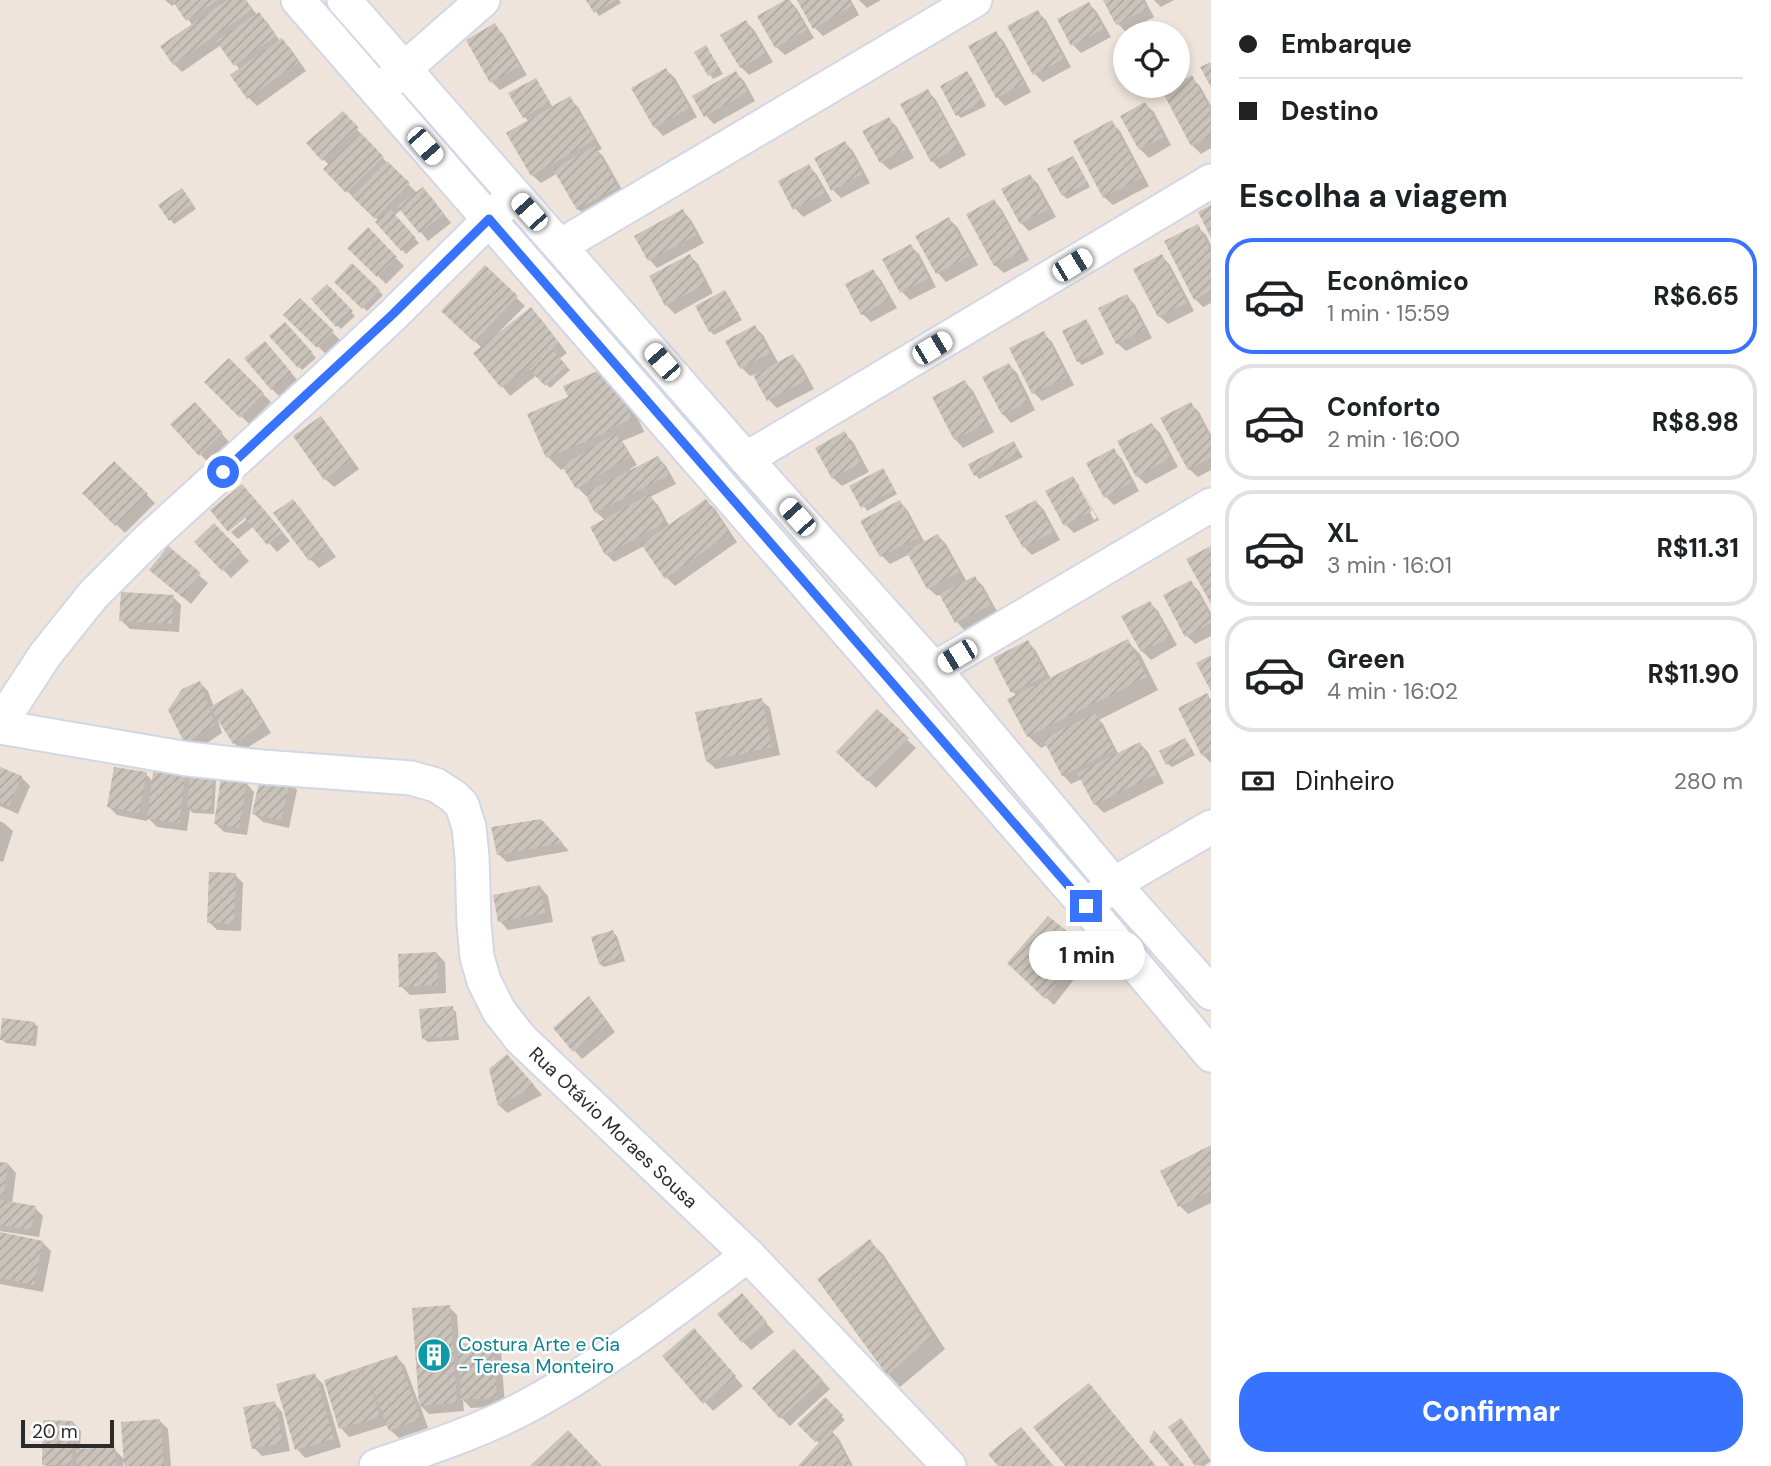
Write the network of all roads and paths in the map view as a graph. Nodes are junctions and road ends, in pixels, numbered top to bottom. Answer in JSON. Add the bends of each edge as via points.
{"nodes":[{"id":1,"x":298,"y":0,"type":"edge"},
{"id":2,"x":344,"y":0,"type":"edge"},
{"id":3,"x":483,"y":0,"type":"edge"},
{"id":4,"x":975,"y":0,"type":"edge"},
{"id":5,"x":403,"y":68,"type":"junction"},
{"id":6,"x":377,"y":92,"type":"junction"},
{"id":7,"x":1211,"y":181,"type":"edge"},
{"id":8,"x":514,"y":194,"type":"junction"},
{"id":9,"x":489,"y":219,"type":"junction"},
{"id":10,"x":560,"y":246,"type":"junction"},
{"id":11,"x":746,"y":459,"type":"junction"},
{"id":12,"x":1211,"y":505,"type":"edge"},
{"id":13,"x":934,"y":669,"type":"junction"},
{"id":14,"x":0,"y":725,"type":"edge"},
{"id":15,"x":1211,"y":827,"type":"edge"},
{"id":16,"x":1114,"y":884,"type":"junction"},
{"id":17,"x":1086,"y":906,"type":"junction"},
{"id":18,"x":1211,"y":993,"type":"edge"},
{"id":19,"x":1211,"y":1055,"type":"edge"},
{"id":20,"x":748,"y":1255,"type":"junction"},
{"id":21,"x":376,"y":1466,"type":"edge"},
{"id":22,"x":949,"y":1466,"type":"edge"}],
"edges":[{"from":1,"to":6,"type":"street"},
{"from":2,"to":5,"type":"street"},
{"from":3,"to":5,"type":"street"},
{"from":4,"to":10,"type":"street"},
{"from":5,"to":6,"type":"street"},
{"from":5,"to":8,"type":"street"},
{"from":6,"to":9,"type":"street"},
{"from":7,"to":11,"type":"street"},
{"from":8,"to":9,"type":"street"},
{"from":8,"to":10,"type":"street"},
{"from":9,"to":14,"type":"street","via":[[93,595],[45,655]]},
{"from":9,"to":17,"type":"street"},
{"from":10,"to":11,"type":"street"},
{"from":11,"to":13,"type":"street"},
{"from":12,"to":13,"type":"street"},
{"from":13,"to":16,"type":"street"},
{"from":14,"to":20,"type":"street","name":"Rua Otávio Moraes Sousa","via":[[187,759],[411,778],[453,796],[462,805],[470,827],[477,957],[499,1011],[521,1039]]},
{"from":15,"to":16,"type":"street"},
{"from":16,"to":17,"type":"street"},
{"from":16,"to":18,"type":"street"},
{"from":17,"to":19,"type":"street"},
{"from":20,"to":21,"type":"street","via":[[667,1316],[530,1404],[465,1436]]},
{"from":20,"to":22,"type":"street","name":"Rua Otávio Moraes Sousa"}]}
